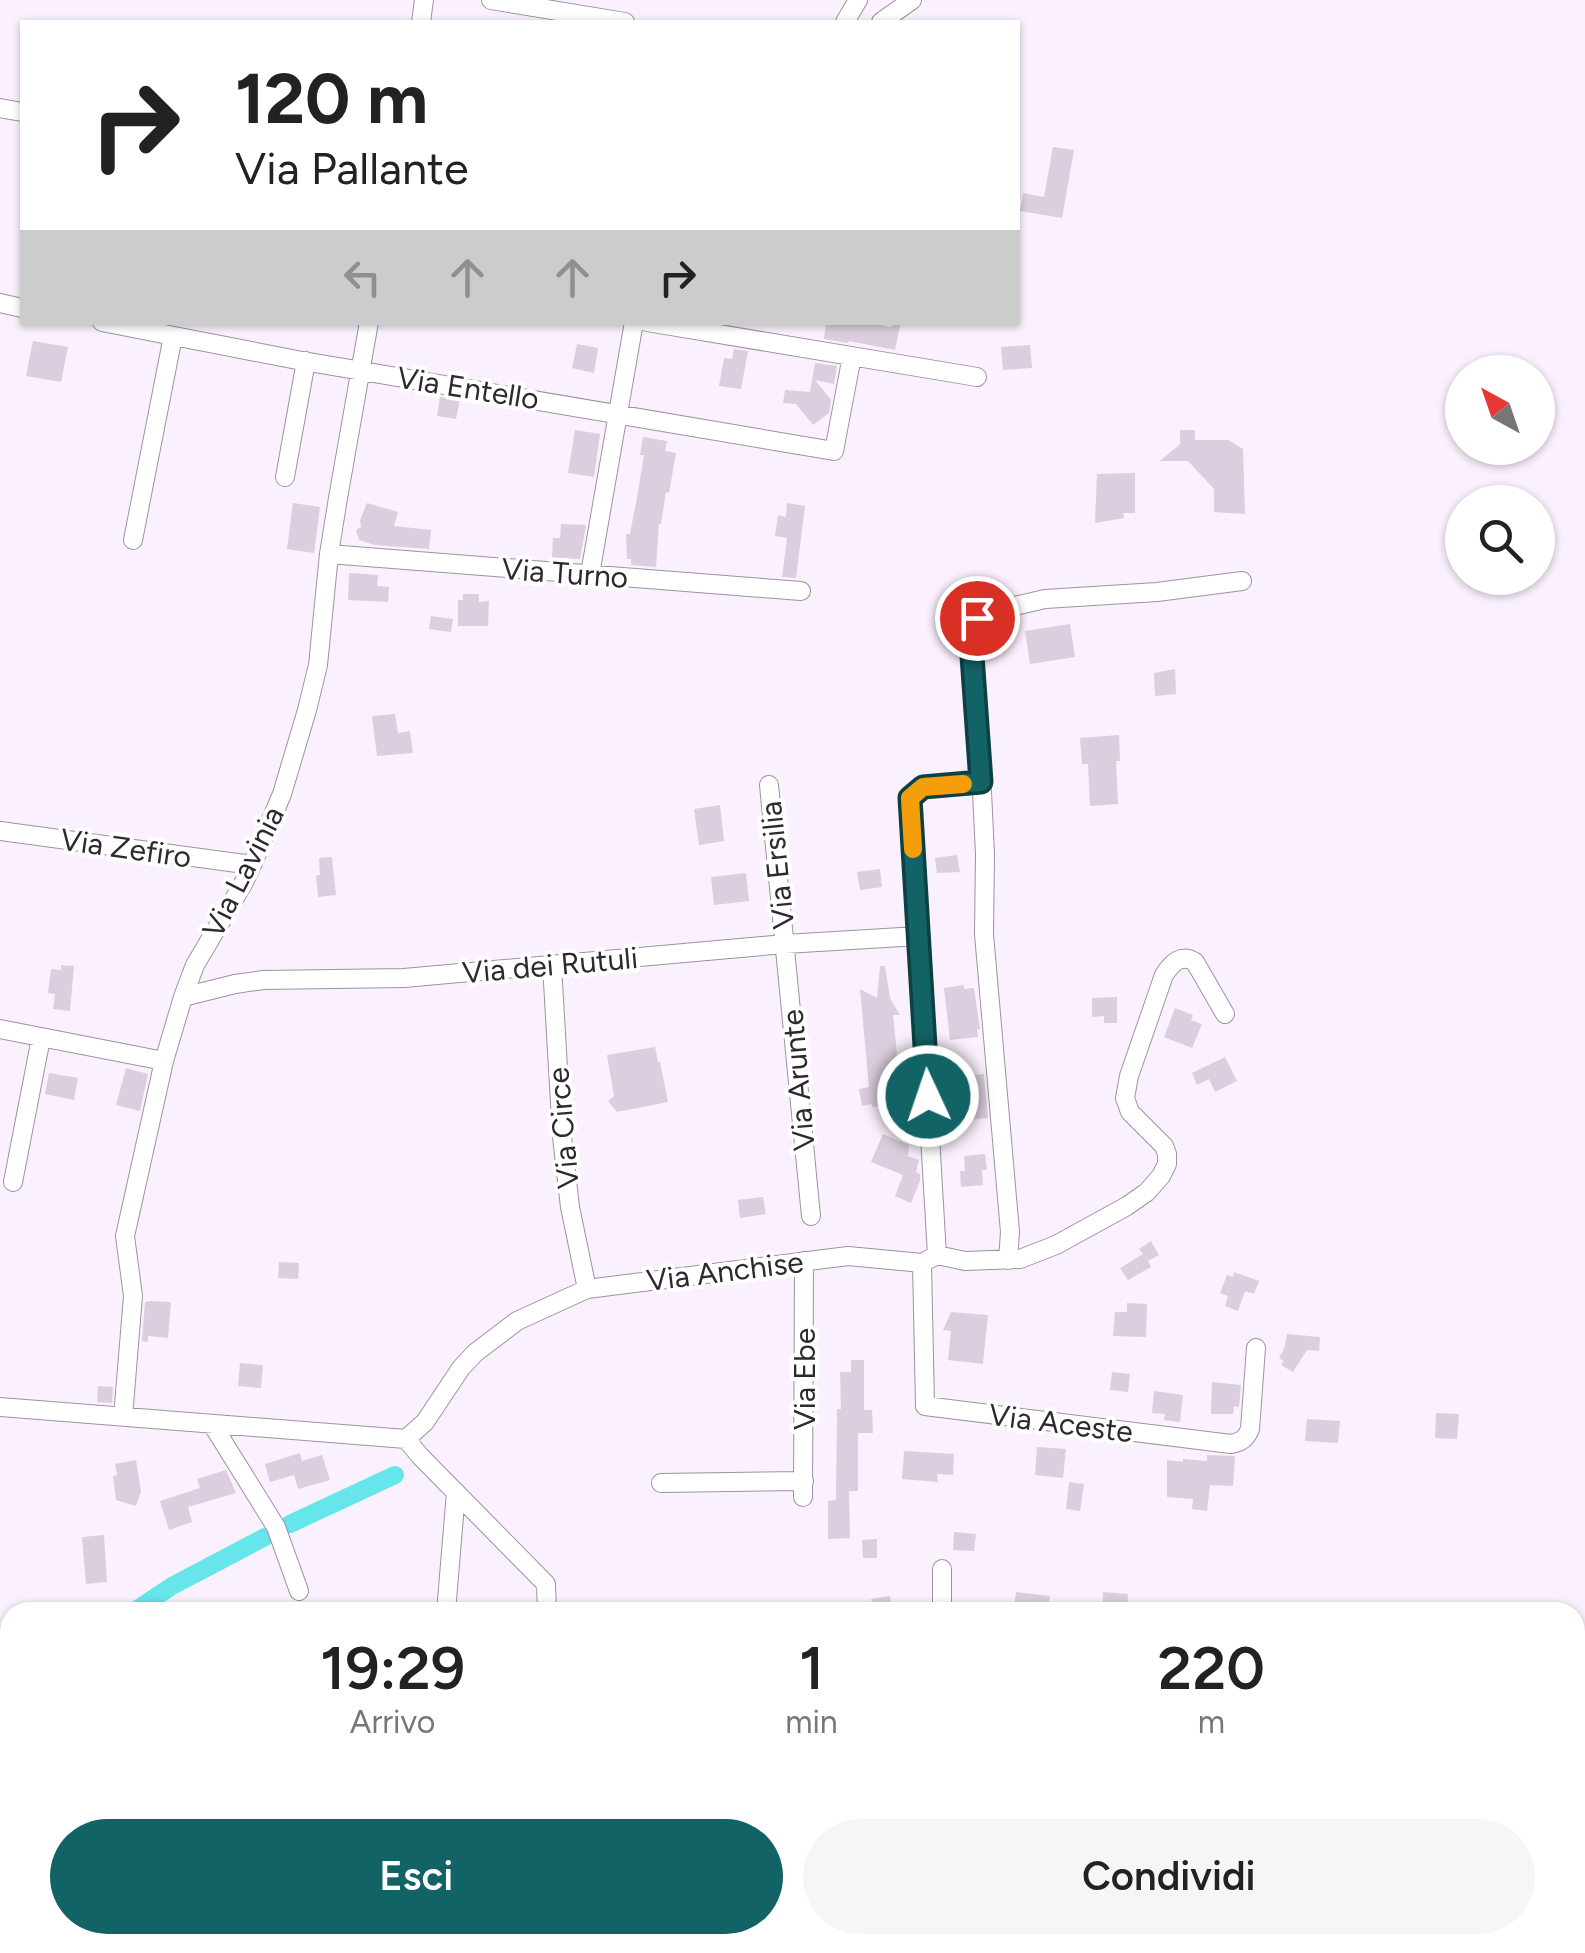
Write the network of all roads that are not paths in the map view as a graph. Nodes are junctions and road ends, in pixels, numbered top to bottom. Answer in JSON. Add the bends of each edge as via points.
{"nodes":[{"id":1,"x":491,"y":0,"type":"edge"},
{"id":2,"x":912,"y":0,"type":"edge"},
{"id":3,"x":598,"y":9,"type":"edge"},
{"id":4,"x":884,"y":20,"type":"edge"},
{"id":5,"x":117,"y":325,"type":"edge"},
{"id":6,"x":368,"y":325,"type":"edge"},
{"id":7,"x":633,"y":325,"type":"edge"},
{"id":8,"x":665,"y":325,"type":"edge"},
{"id":9,"x":173,"y":336,"type":"junction"},
{"id":10,"x":852,"y":356,"type":"junction"},
{"id":11,"x":306,"y":361,"type":"junction"},
{"id":12,"x":360,"y":371,"type":"junction"},
{"id":13,"x":977,"y":377,"type":"dead end"},
{"id":14,"x":618,"y":413,"type":"junction"},
{"id":15,"x":285,"y":477,"type":"dead end"},
{"id":16,"x":133,"y":540,"type":"dead end"},
{"id":17,"x":329,"y":554,"type":"junction"},
{"id":18,"x":590,"y":574,"type":"junction"},
{"id":19,"x":1242,"y":580,"type":"dead end"},
{"id":20,"x":801,"y":591,"type":"dead end"},
{"id":21,"x":981,"y":782,"type":"junction"},
{"id":22,"x":769,"y":785,"type":"dead end"},
{"id":23,"x":0,"y":831,"type":"edge"},
{"id":24,"x":252,"y":865,"type":"junction"},
{"id":25,"x":918,"y":936,"type":"junction"},
{"id":26,"x":785,"y":944,"type":"junction"},
{"id":27,"x":552,"y":965,"type":"junction"},
{"id":28,"x":184,"y":997,"type":"junction"},
{"id":29,"x":1225,"y":1014,"type":"dead end"},
{"id":30,"x":0,"y":1029,"type":"edge"},
{"id":31,"x":41,"y":1038,"type":"junction"},
{"id":32,"x":164,"y":1061,"type":"junction"},
{"id":33,"x":12,"y":1182,"type":"dead end"},
{"id":34,"x":811,"y":1216,"type":"dead end"},
{"id":35,"x":930,"y":1259,"type":"junction"},
{"id":36,"x":1008,"y":1260,"type":"junction"},
{"id":37,"x":804,"y":1261,"type":"junction"},
{"id":38,"x":587,"y":1290,"type":"junction"},
{"id":39,"x":1256,"y":1348,"type":"dead end"},
{"id":40,"x":0,"y":1407,"type":"edge"},
{"id":41,"x":122,"y":1417,"type":"junction"},
{"id":42,"x":212,"y":1424,"type":"junction"},
{"id":43,"x":406,"y":1439,"type":"junction"},
{"id":44,"x":661,"y":1483,"type":"dead end"},
{"id":45,"x":456,"y":1492,"type":"junction"},
{"id":46,"x":942,"y":1568,"type":"dead end"},
{"id":47,"x":299,"y":1592,"type":"dead end"},
{"id":48,"x":447,"y":1602,"type":"edge"},
{"id":49,"x":547,"y":1602,"type":"edge"},
{"id":50,"x":942,"y":1602,"type":"edge"}],
"edges":[{"from":1,"to":3,"type":"street"},
{"from":2,"to":4,"type":"street"},
{"from":5,"to":9,"type":"street","name":"Via Entello"},
{"from":6,"to":12,"type":"street","name":"Via Lavinia"},
{"from":7,"to":14,"type":"street"},
{"from":8,"to":10,"type":"street"},
{"from":9,"to":11,"type":"street","name":"Via Entello"},
{"from":9,"to":16,"type":"street"},
{"from":10,"to":13,"type":"street"},
{"from":10,"to":14,"type":"street","name":"Via Entello","via":[[834,451]]},
{"from":11,"to":12,"type":"street","name":"Via Entello"},
{"from":11,"to":15,"type":"street"},
{"from":12,"to":14,"type":"street","name":"Via Entello"},
{"from":12,"to":17,"type":"street","name":"Via Lavinia"},
{"from":14,"to":18,"type":"street"},
{"from":17,"to":18,"type":"street","name":"Via Turno"},
{"from":17,"to":24,"type":"street","name":"Via Lavinia","via":[[315,680],[282,794]]},
{"from":18,"to":20,"type":"street","name":"Via Turno"},
{"from":19,"to":21,"type":"street","via":[[1046,598],[977,618],[970,628]]},
{"from":21,"to":25,"type":"street","via":[[923,787],[910,798]]},
{"from":21,"to":36,"type":"street","via":[[984,934]]},
{"from":22,"to":26,"type":"street","name":"Via Ersilia"},
{"from":23,"to":24,"type":"street","name":"Via Zefiro"},
{"from":24,"to":28,"type":"street","name":"Via Lavinia"},
{"from":25,"to":26,"type":"street","name":"Via dei Rutuli"},
{"from":25,"to":35,"type":"street"},
{"from":26,"to":27,"type":"street","name":"Via dei Rutuli"},
{"from":26,"to":34,"type":"street","name":"Via Arunte"},
{"from":27,"to":28,"type":"street","name":"Via dei Rutuli","via":[[404,978],[262,980]]},
{"from":27,"to":38,"type":"street","name":"Via Circe","via":[[562,1137]]},
{"from":28,"to":32,"type":"street","name":"Via Lavinia"},
{"from":29,"to":36,"type":"street","name":"Via Anchise","via":[[1196,962],[1182,958],[1170,966],[1125,1098],[1164,1146],[1161,1176],[1127,1206],[1056,1245]]},
{"from":30,"to":31,"type":"street"},
{"from":31,"to":32,"type":"street"},
{"from":31,"to":33,"type":"street"},
{"from":32,"to":41,"type":"street","name":"Via Lavinia","via":[[125,1236],[133,1296]]},
{"from":35,"to":36,"type":"street","name":"Via Anchise"},
{"from":35,"to":37,"type":"street","name":"Via Anchise"},
{"from":35,"to":39,"type":"street","name":"Via Aceste","via":[[925,1406],[1238,1443],[1250,1430]]},
{"from":37,"to":38,"type":"street","name":"Via Anchise"},
{"from":37,"to":44,"type":"street","name":"Via Ebe","via":[[804,1489]]},
{"from":38,"to":43,"type":"street","name":"Via Anchise","via":[[517,1322],[475,1353]]},
{"from":40,"to":41,"type":"street"},
{"from":41,"to":42,"type":"street"},
{"from":42,"to":43,"type":"street"},
{"from":42,"to":47,"type":"street","via":[[276,1527]]},
{"from":43,"to":45,"type":"street"},
{"from":45,"to":48,"type":"street"},
{"from":45,"to":49,"type":"street","via":[[546,1584]]},
{"from":46,"to":50,"type":"street"}]}
